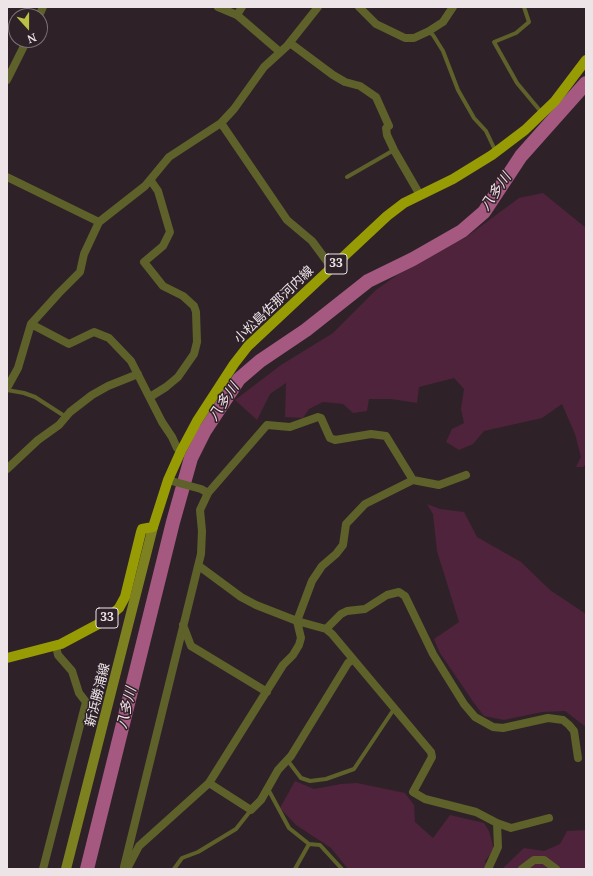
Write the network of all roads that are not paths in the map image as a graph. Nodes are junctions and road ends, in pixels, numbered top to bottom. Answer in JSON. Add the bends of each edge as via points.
{"nodes":[{"id":1,"x":218,"y":7,"type":"edge"},
{"id":2,"x":242,"y":7,"type":"edge"},
{"id":3,"x":318,"y":7,"type":"edge"},
{"id":4,"x":359,"y":7,"type":"edge"},
{"id":5,"x":453,"y":7,"type":"edge"},
{"id":6,"x":524,"y":7,"type":"edge"},
{"id":7,"x":237,"y":15,"type":"junction"},
{"id":8,"x":429,"y":31,"type":"junction"},
{"id":9,"x":290,"y":43,"type":"junction"},
{"id":10,"x":23,"y":48,"type":"edge"},
{"id":11,"x":280,"y":52,"type":"junction"},
{"id":12,"x":586,"y":60,"type":"edge"},
{"id":13,"x":7,"y":80,"type":"edge"},
{"id":14,"x":542,"y":113,"type":"junction"},
{"id":15,"x":221,"y":123,"type":"junction"},
{"id":16,"x":394,"y":150,"type":"junction"},
{"id":17,"x":496,"y":152,"type":"junction"},
{"id":18,"x":7,"y":177,"type":"edge"},
{"id":19,"x":347,"y":177,"type":"dead end"},
{"id":20,"x":151,"y":180,"type":"junction"},
{"id":21,"x":420,"y":195,"type":"junction"},
{"id":22,"x":99,"y":222,"type":"junction"},
{"id":23,"x":332,"y":268,"type":"junction"},
{"id":24,"x":31,"y":324,"type":"junction"},
{"id":25,"x":138,"y":374,"type":"junction"},
{"id":26,"x":7,"y":389,"type":"edge"},
{"id":27,"x":150,"y":397,"type":"junction"},
{"id":28,"x":66,"y":416,"type":"junction"},
{"id":29,"x":180,"y":451,"type":"junction"},
{"id":30,"x":7,"y":469,"type":"edge"},
{"id":31,"x":466,"y":474,"type":"dead end"},
{"id":32,"x":413,"y":480,"type":"junction"},
{"id":33,"x":171,"y":481,"type":"junction"},
{"id":34,"x":204,"y":491,"type":"junction"},
{"id":35,"x":153,"y":527,"type":"junction"},
{"id":36,"x":199,"y":566,"type":"junction"},
{"id":37,"x":297,"y":621,"type":"junction"},
{"id":38,"x":183,"y":625,"type":"junction"},
{"id":39,"x":326,"y":629,"type":"junction"},
{"id":40,"x":56,"y":646,"type":"junction"},
{"id":41,"x":7,"y":658,"type":"edge"},
{"id":42,"x":352,"y":660,"type":"junction"},
{"id":43,"x":267,"y":692,"type":"junction"},
{"id":44,"x":394,"y":709,"type":"junction"},
{"id":45,"x":578,"y":758,"type":"dead end"},
{"id":46,"x":288,"y":760,"type":"junction"},
{"id":47,"x":209,"y":783,"type":"junction"},
{"id":48,"x":268,"y":789,"type":"junction"},
{"id":49,"x":250,"y":810,"type":"junction"},
{"id":50,"x":549,"y":818,"type":"dead end"},
{"id":51,"x":496,"y":823,"type":"junction"},
{"id":52,"x":309,"y":844,"type":"junction"},
{"id":53,"x":43,"y":869,"type":"edge"},
{"id":54,"x":66,"y":869,"type":"edge"},
{"id":55,"x":124,"y":869,"type":"edge"},
{"id":56,"x":127,"y":869,"type":"edge"},
{"id":57,"x":174,"y":869,"type":"edge"},
{"id":58,"x":295,"y":869,"type":"edge"},
{"id":59,"x":342,"y":869,"type":"edge"},
{"id":60,"x":488,"y":869,"type":"edge"},
{"id":61,"x":522,"y":869,"type":"edge"},
{"id":62,"x":556,"y":869,"type":"edge"}],
"edges":[{"from":1,"to":7,"type":"street"},
{"from":2,"to":7,"type":"street"},
{"from":3,"to":9,"type":"street"},
{"from":4,"to":8,"type":"street","via":[[376,24],[405,38],[414,38]]},
{"from":5,"to":8,"type":"street","via":[[444,22]]},
{"from":6,"to":14,"type":"lane","via":[[529,22],[516,33],[494,42],[517,83]]},
{"from":7,"to":11,"type":"street"},
{"from":8,"to":17,"type":"lane","via":[[443,51],[458,90],[474,118],[486,131]]},
{"from":9,"to":11,"type":"street"},
{"from":9,"to":16,"type":"street","via":[[345,82],[360,86],[376,97],[389,126],[386,128],[387,135]]},
{"from":10,"to":13,"type":"street"},
{"from":11,"to":15,"type":"street","via":[[264,67],[234,110]]},
{"from":12,"to":14,"type":"main road","name":"小松島佐那河内線","number":"33"},
{"from":14,"to":17,"type":"main road","name":"小松島佐那河内線","number":"33"},
{"from":15,"to":20,"type":"street","via":[[169,157]]},
{"from":15,"to":23,"type":"street","via":[[287,220],[314,244]]},
{"from":16,"to":19,"type":"lane"},
{"from":16,"to":21,"type":"street"},
{"from":17,"to":21,"type":"main road","name":"小松島佐那河内線","number":"33","via":[[453,179]]},
{"from":18,"to":22,"type":"street"},
{"from":20,"to":22,"type":"street"},
{"from":20,"to":27,"type":"street","via":[[158,191],[170,232],[163,246],[144,262],[163,286],[184,296],[194,306],[197,342],[194,354],[178,377]]},
{"from":21,"to":23,"type":"main road","name":"小松島佐那河内線","number":"33","via":[[387,216]]},
{"from":22,"to":24,"type":"street","via":[[84,254],[80,272]]},
{"from":23,"to":29,"type":"main road","name":"小松島佐那河内線","number":"33","via":[[248,346],[197,421]]},
{"from":24,"to":25,"type":"street","via":[[69,344],[88,334],[101,333],[122,351]]},
{"from":24,"to":26,"type":"street","via":[[18,368]]},
{"from":25,"to":27,"type":"street"},
{"from":25,"to":28,"type":"street","via":[[92,395]]},
{"from":26,"to":28,"type":"lane","via":[[35,397]]},
{"from":27,"to":29,"type":"street","via":[[176,448]]},
{"from":28,"to":30,"type":"street","via":[[59,425],[38,440]]},
{"from":29,"to":33,"type":"main road","name":"小松島佐那河内線","number":"33"},
{"from":31,"to":32,"type":"street","via":[[439,485]]},
{"from":32,"to":34,"type":"street","via":[[386,436],[371,434],[335,440],[330,438],[321,418],[318,417],[290,427],[268,425]]},
{"from":32,"to":37,"type":"street","via":[[365,504],[346,524],[342,545],[318,571]]},
{"from":33,"to":34,"type":"street"},
{"from":33,"to":35,"type":"main road","name":"小松島佐那河内線","number":"33"},
{"from":34,"to":36,"type":"street","via":[[200,510],[202,531]]},
{"from":35,"to":40,"type":"main road","number":"33","via":[[142,529],[125,597],[119,608],[104,621]]},
{"from":35,"to":54,"type":"main road","name":"新浜勝浦線"},
{"from":36,"to":37,"type":"street","via":[[241,597]]},
{"from":36,"to":38,"type":"street"},
{"from":37,"to":39,"type":"street"},
{"from":37,"to":43,"type":"street","via":[[301,638],[299,645]]},
{"from":38,"to":43,"type":"street","via":[[191,646]]},
{"from":38,"to":55,"type":"street"},
{"from":39,"to":42,"type":"street"},
{"from":39,"to":45,"type":"street","via":[[341,614],[365,609],[387,595],[399,592],[405,596],[433,654],[475,717],[493,728],[548,718],[563,720],[574,731]]},
{"from":40,"to":41,"type":"main road","number":"33"},
{"from":40,"to":53,"type":"street","via":[[58,655],[72,671],[79,693],[86,702]]},
{"from":42,"to":44,"type":"street"},
{"from":42,"to":46,"type":"street"},
{"from":43,"to":47,"type":"street"},
{"from":44,"to":46,"type":"lane","via":[[354,769],[326,779],[310,781],[301,778]]},
{"from":44,"to":51,"type":"street","via":[[431,752],[432,757],[413,792],[425,799],[476,812]]},
{"from":46,"to":48,"type":"street","via":[[278,770]]},
{"from":47,"to":49,"type":"street"},
{"from":47,"to":56,"type":"street","via":[[139,846]]},
{"from":48,"to":49,"type":"street"},
{"from":48,"to":52,"type":"lane","via":[[289,828]]},
{"from":49,"to":57,"type":"lane","via":[[236,828],[198,852],[182,858]]},
{"from":50,"to":51,"type":"street","via":[[511,828]]},
{"from":51,"to":60,"type":"street","via":[[498,846]]},
{"from":52,"to":58,"type":"lane"},
{"from":52,"to":59,"type":"lane","via":[[320,845]]},
{"from":61,"to":62,"type":"street","via":[[534,860],[544,860]]}]}
